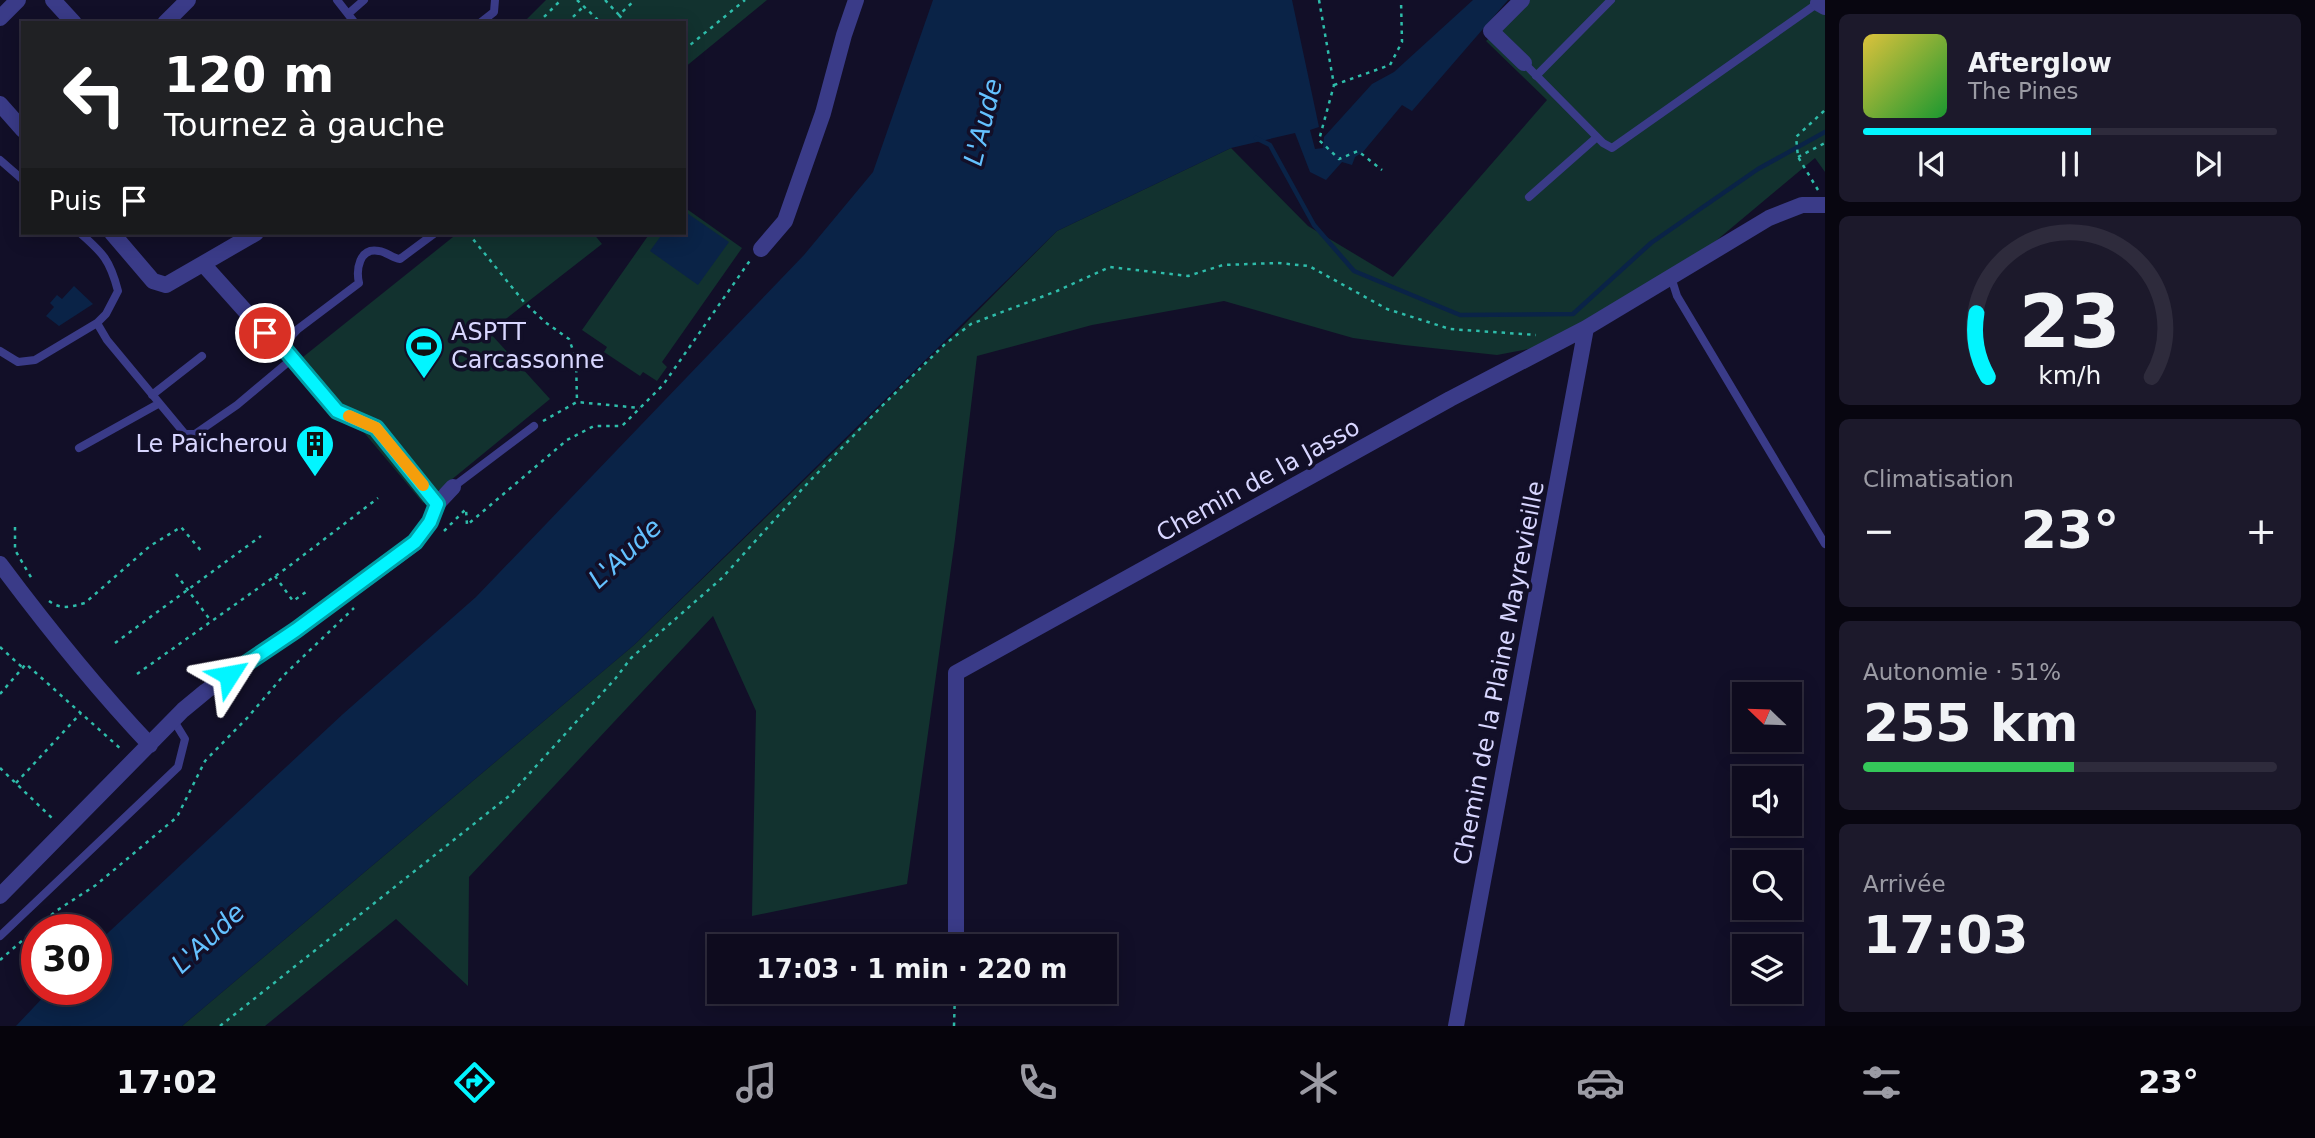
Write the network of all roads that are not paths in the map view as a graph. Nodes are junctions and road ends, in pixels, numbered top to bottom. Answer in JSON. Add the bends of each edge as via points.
{"nodes":[{"id":1,"x":18,"y":0,"type":"edge"},
{"id":2,"x":53,"y":0,"type":"edge"},
{"id":3,"x":188,"y":0,"type":"edge"},
{"id":4,"x":337,"y":0,"type":"edge"},
{"id":5,"x":364,"y":0,"type":"edge"},
{"id":6,"x":495,"y":0,"type":"edge"},
{"id":7,"x":856,"y":0,"type":"edge"},
{"id":8,"x":1522,"y":0,"type":"edge"},
{"id":9,"x":1611,"y":0,"type":"edge"},
{"id":10,"x":1820,"y":3,"type":"edge"},
{"id":11,"x":348,"y":14,"type":"junction"},
{"id":12,"x":0,"y":18,"type":"edge"},
{"id":13,"x":72,"y":21,"type":"edge"},
{"id":14,"x":167,"y":21,"type":"edge"},
{"id":15,"x":353,"y":21,"type":"edge"},
{"id":16,"x":483,"y":21,"type":"edge"},
{"id":17,"x":1524,"y":63,"type":"joint"},
{"id":18,"x":1536,"y":76,"type":"junction"},
{"id":19,"x":0,"y":104,"type":"edge"},
{"id":20,"x":21,"y":128,"type":"edge"},
{"id":21,"x":1597,"y":137,"type":"junction"},
{"id":22,"x":0,"y":160,"type":"edge"},
{"id":23,"x":21,"y":178,"type":"edge"},
{"id":24,"x":1529,"y":197,"type":"dead end"},
{"id":25,"x":1822,"y":198,"type":"edge"},
{"id":26,"x":82,"y":235,"type":"edge"},
{"id":27,"x":114,"y":235,"type":"edge"},
{"id":28,"x":253,"y":235,"type":"edge"},
{"id":29,"x":432,"y":235,"type":"edge"},
{"id":30,"x":761,"y":249,"type":"road end"},
{"id":31,"x":203,"y":264,"type":"junction"},
{"id":32,"x":1671,"y":277,"type":"junction"},
{"id":33,"x":97,"y":323,"type":"junction"},
{"id":34,"x":1587,"y":328,"type":"junction"},
{"id":35,"x":0,"y":351,"type":"edge"},
{"id":36,"x":288,"y":352,"type":"junction"},
{"id":37,"x":202,"y":356,"type":"dead end"},
{"id":38,"x":152,"y":395,"type":"junction"},
{"id":39,"x":158,"y":404,"type":"junction"},
{"id":40,"x":534,"y":426,"type":"road end"},
{"id":41,"x":79,"y":448,"type":"dead end"},
{"id":42,"x":453,"y":487,"type":"joint"},
{"id":43,"x":437,"y":504,"type":"junction"},
{"id":44,"x":1825,"y":544,"type":"edge"},
{"id":45,"x":0,"y":564,"type":"edge"},
{"id":46,"x":174,"y":721,"type":"junction"},
{"id":47,"x":150,"y":745,"type":"junction"},
{"id":48,"x":0,"y":896,"type":"edge"},
{"id":49,"x":956,"y":934,"type":"edge"},
{"id":50,"x":0,"y":936,"type":"edge"},
{"id":51,"x":1456,"y":1026,"type":"edge"}],
"edges":[{"from":1,"to":12,"type":"street"},
{"from":2,"to":13,"type":"street"},
{"from":3,"to":14,"type":"street"},
{"from":4,"to":11,"type":"lane"},
{"from":5,"to":11,"type":"lane"},
{"from":6,"to":16,"type":"lane","via":[[494,12]]},
{"from":7,"to":30,"type":"street","via":[[785,221]]},
{"from":8,"to":17,"type":"street","via":[[1491,31]]},
{"from":9,"to":18,"type":"lane"},
{"from":10,"to":21,"type":"lane","via":[[1612,148]]},
{"from":11,"to":15,"type":"lane"},
{"from":17,"to":18,"type":"lane"},
{"from":18,"to":21,"type":"lane"},
{"from":19,"to":20,"type":"street"},
{"from":21,"to":24,"type":"lane"},
{"from":22,"to":23,"type":"lane"},
{"from":25,"to":32,"type":"street","name":"Chemin de la Jasso","via":[[1769,218]]},
{"from":26,"to":33,"type":"lane","via":[[112,266],[118,290]]},
{"from":27,"to":31,"type":"street","via":[[153,281],[166,285]]},
{"from":28,"to":31,"type":"street"},
{"from":29,"to":36,"type":"lane","via":[[400,259],[377,250],[367,252],[356,271],[359,283],[298,329]]},
{"from":31,"to":36,"type":"street"},
{"from":32,"to":34,"type":"street","name":"Chemin de la Jasso"},
{"from":32,"to":44,"type":"lane","via":[[1677,296]]},
{"from":33,"to":35,"type":"lane","via":[[35,360],[18,362]]},
{"from":33,"to":38,"type":"lane"},
{"from":34,"to":49,"type":"street","name":"Chemin de la Jasso","via":[[956,673]]},
{"from":34,"to":51,"type":"street","name":"Chemin de la Plaine Mayrevieille"},
{"from":36,"to":39,"type":"lane","via":[[237,405],[195,434],[185,434]]},
{"from":36,"to":43,"type":"street","via":[[337,411],[376,428]]},
{"from":37,"to":38,"type":"lane"},
{"from":38,"to":39,"type":"lane"},
{"from":39,"to":41,"type":"lane"},
{"from":40,"to":42,"type":"lane"},
{"from":42,"to":43,"type":"street"},
{"from":43,"to":46,"type":"street","via":[[415,542],[206,691]]},
{"from":45,"to":47,"type":"street","via":[[48,630]]},
{"from":46,"to":47,"type":"street"},
{"from":46,"to":50,"type":"lane","via":[[185,739],[178,767]]},
{"from":47,"to":48,"type":"street"}]}
